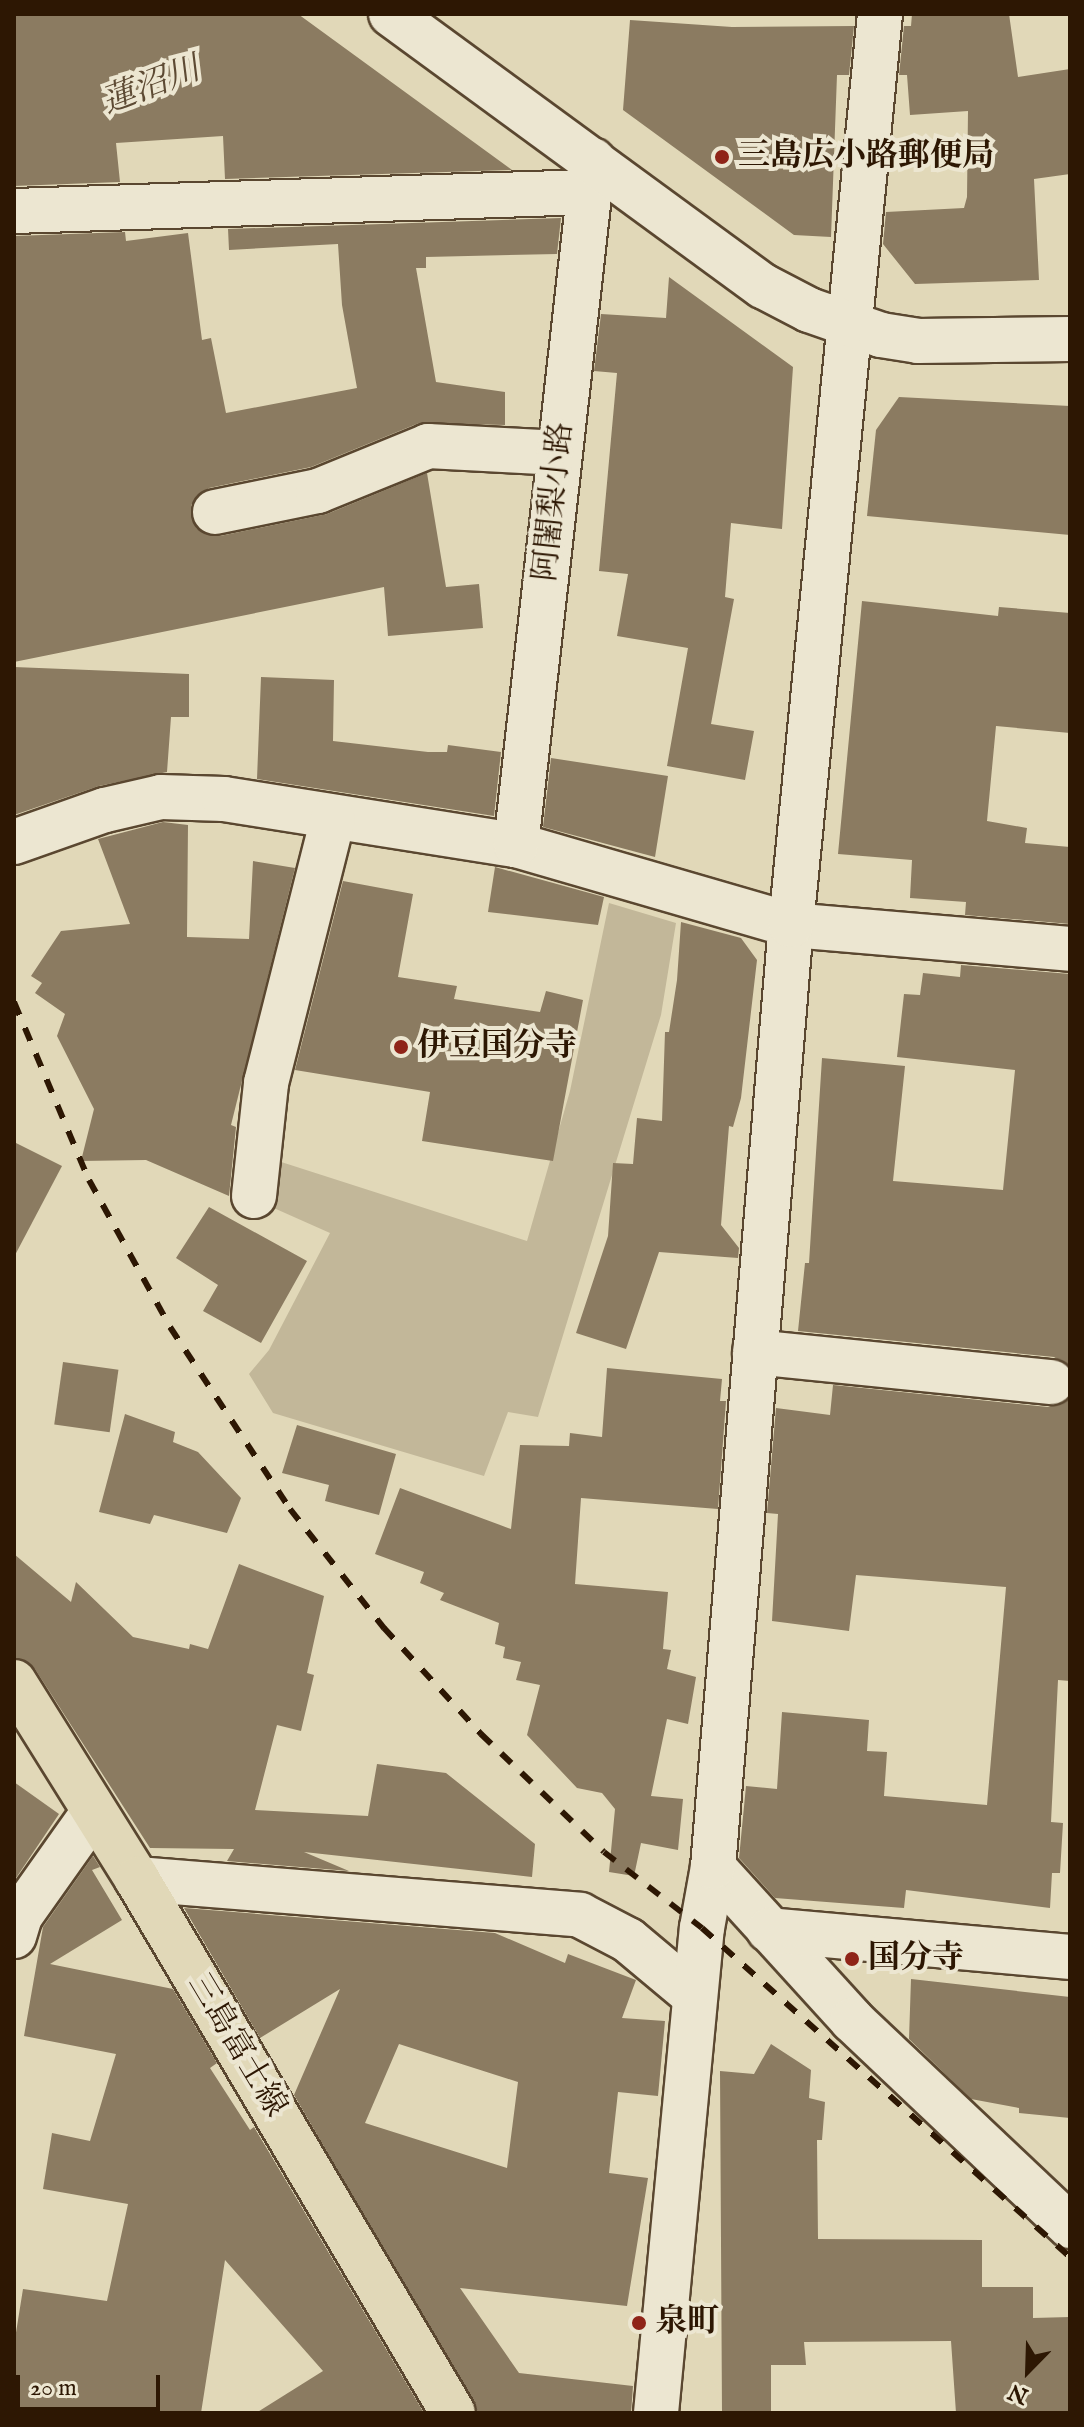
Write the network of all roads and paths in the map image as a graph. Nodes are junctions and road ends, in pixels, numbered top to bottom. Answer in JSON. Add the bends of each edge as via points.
{"nodes":[{"id":1,"x":391,"y":14,"type":"edge"},
{"id":2,"x":880,"y":14,"type":"edge"},
{"id":3,"x":591,"y":176,"type":"junction"},
{"id":4,"x":14,"y":211,"type":"edge"},
{"id":5,"x":852,"y":326,"type":"junction"},
{"id":6,"x":1070,"y":339,"type":"edge"},
{"id":7,"x":560,"y":453,"type":"junction"},
{"id":8,"x":215,"y":512,"type":"dead end"},
{"id":9,"x":333,"y":819,"type":"junction"},
{"id":10,"x":14,"y":842,"type":"edge"},
{"id":11,"x":516,"y":845,"type":"junction"},
{"id":12,"x":791,"y":925,"type":"junction"},
{"id":13,"x":1070,"y":949,"type":"edge"},
{"id":14,"x":254,"y":1196,"type":"dead end"},
{"id":15,"x":755,"y":1352,"type":"junction"},
{"id":16,"x":1051,"y":1382,"type":"dead end"},
{"id":17,"x":14,"y":1682,"type":"edge"},
{"id":18,"x":93,"y":1813,"type":"junction"},
{"id":19,"x":713,"y":1867,"type":"junction"},
{"id":20,"x":137,"y":1879,"type":"junction"},
{"id":21,"x":769,"y":1930,"type":"junction"},
{"id":22,"x":14,"y":1936,"type":"edge"},
{"id":23,"x":1070,"y":1957,"type":"edge"},
{"id":24,"x":695,"y":1996,"type":"junction"},
{"id":25,"x":1070,"y":2226,"type":"edge"},
{"id":26,"x":453,"y":2413,"type":"edge"},
{"id":27,"x":656,"y":2413,"type":"edge"}],
"edges":[{"from":1,"to":3,"type":"street"},
{"from":2,"to":5,"type":"street"},
{"from":3,"to":4,"type":"street"},
{"from":3,"to":5,"type":"street","via":[[763,286]]},
{"from":3,"to":7,"type":"street","name":"阿闍梨小路"},
{"from":5,"to":6,"type":"street","via":[[918,341]]},
{"from":5,"to":12,"type":"street"},
{"from":7,"to":8,"type":"street","via":[[428,446],[318,491]]},
{"from":7,"to":11,"type":"street","name":"阿闍梨小路"},
{"from":9,"to":10,"type":"street","via":[[224,799],[161,797]]},
{"from":9,"to":11,"type":"street"},
{"from":9,"to":14,"type":"street","via":[[266,1083]]},
{"from":11,"to":12,"type":"street"},
{"from":12,"to":13,"type":"street"},
{"from":12,"to":15,"type":"street"},
{"from":15,"to":16,"type":"street"},
{"from":15,"to":19,"type":"street"},
{"from":17,"to":18,"type":"main road","name":"三島富士線"},
{"from":18,"to":20,"type":"main road","name":"三島富士線"},
{"from":18,"to":22,"type":"street","via":[[20,1916]]},
{"from":19,"to":21,"type":"street"},
{"from":19,"to":24,"type":"street"},
{"from":20,"to":24,"type":"street","via":[[580,1915],[628,1940]]},
{"from":20,"to":26,"type":"main road","name":"三島富士線"},
{"from":21,"to":23,"type":"street"},
{"from":21,"to":25,"type":"street","via":[[852,2020]]},
{"from":24,"to":27,"type":"street"}]}
